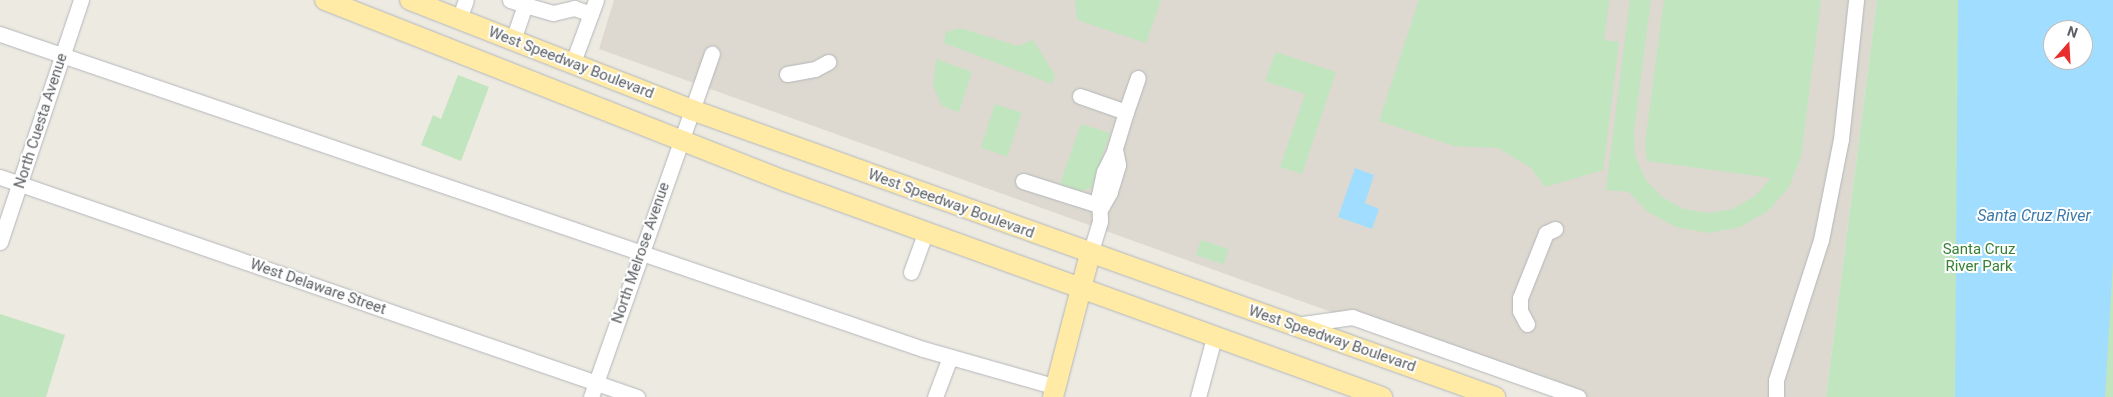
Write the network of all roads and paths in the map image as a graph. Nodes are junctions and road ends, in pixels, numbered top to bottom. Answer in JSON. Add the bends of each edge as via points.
{"nodes":[{"id":1,"x":81,"y":0,"type":"edge"},
{"id":2,"x":325,"y":0,"type":"edge"},
{"id":3,"x":410,"y":0,"type":"edge"},
{"id":4,"x":1856,"y":0,"type":"edge"},
{"id":5,"x":518,"y":3,"type":"edge"},
{"id":6,"x":593,"y":7,"type":"edge"},
{"id":7,"x":462,"y":9,"type":"edge"},
{"id":8,"x":0,"y":34,"type":"edge"},
{"id":9,"x":513,"y":39,"type":"junction"},
{"id":10,"x":712,"y":54,"type":"dead end"},
{"id":11,"x":62,"y":56,"type":"junction"},
{"id":12,"x":573,"y":62,"type":"junction"},
{"id":13,"x":828,"y":62,"type":"dead end"},
{"id":14,"x":787,"y":74,"type":"dead end"},
{"id":15,"x":1138,"y":78,"type":"dead end"},
{"id":16,"x":1080,"y":96,"type":"dead end"},
{"id":17,"x":692,"y":110,"type":"junction"},
{"id":18,"x":1126,"y":112,"type":"junction"},
{"id":19,"x":680,"y":141,"type":"junction"},
{"id":20,"x":0,"y":177,"type":"edge"},
{"id":21,"x":1023,"y":181,"type":"dead end"},
{"id":22,"x":20,"y":184,"type":"junction"},
{"id":23,"x":1102,"y":206,"type":"junction"},
{"id":24,"x":1556,"y":229,"type":"dead end"},
{"id":25,"x":926,"y":231,"type":"junction"},
{"id":26,"x":0,"y":242,"type":"edge"},
{"id":27,"x":640,"y":254,"type":"junction"},
{"id":28,"x":1090,"y":254,"type":"junction"},
{"id":29,"x":911,"y":272,"type":"dead end"},
{"id":30,"x":1082,"y":289,"type":"junction"},
{"id":31,"x":1527,"y":324,"type":"dead end"},
{"id":32,"x":1293,"y":326,"type":"junction"},
{"id":33,"x":1215,"y":334,"type":"junction"},
{"id":34,"x":950,"y":357,"type":"junction"},
{"id":35,"x":593,"y":390,"type":"edge"},
{"id":36,"x":1055,"y":392,"type":"edge"},
{"id":37,"x":1485,"y":395,"type":"edge"},
{"id":38,"x":636,"y":397,"type":"edge"},
{"id":39,"x":935,"y":397,"type":"edge"},
{"id":40,"x":1198,"y":397,"type":"edge"},
{"id":41,"x":1382,"y":397,"type":"edge"},
{"id":42,"x":1578,"y":397,"type":"edge"},
{"id":43,"x":1776,"y":397,"type":"edge"}],
"edges":[{"from":1,"to":11,"type":"street","name":"North Cuesta Avenue"},
{"from":2,"to":19,"type":"main road","name":"West Speedway Boulevard"},
{"from":3,"to":7,"type":"main road","name":"West Speedway Boulevard"},
{"from":4,"to":43,"type":"street","via":[[1841,139],[1821,240],[1776,380]]},
{"from":5,"to":6,"type":"street","via":[[553,13]]},
{"from":5,"to":9,"type":"street"},
{"from":6,"to":12,"type":"street"},
{"from":7,"to":9,"type":"main road","name":"West Speedway Boulevard"},
{"from":8,"to":11,"type":"street"},
{"from":9,"to":12,"type":"main road","name":"West Speedway Boulevard"},
{"from":10,"to":17,"type":"street","name":"North Melrose Avenue"},
{"from":11,"to":22,"type":"street","name":"North Cuesta Avenue"},
{"from":11,"to":27,"type":"street"},
{"from":12,"to":17,"type":"main road","name":"West Speedway Boulevard"},
{"from":13,"to":14,"type":"street","via":[[814,69]]},
{"from":15,"to":18,"type":"street"},
{"from":16,"to":18,"type":"street"},
{"from":17,"to":19,"type":"street","name":"North Melrose Avenue"},
{"from":17,"to":28,"type":"main road","name":"West Speedway Boulevard"},
{"from":18,"to":23,"type":"street","via":[[1115,149],[1118,165]]},
{"from":19,"to":25,"type":"main road","name":"West Speedway Boulevard"},
{"from":19,"to":27,"type":"street","name":"North Melrose Avenue"},
{"from":20,"to":22,"type":"street","name":"West Delaware Street"},
{"from":21,"to":23,"type":"street"},
{"from":22,"to":26,"type":"street","name":"North Cuesta Avenue"},
{"from":22,"to":35,"type":"street","name":"West Delaware Street"},
{"from":23,"to":28,"type":"street"},
{"from":24,"to":31,"type":"street","via":[[1546,233],[1520,298],[1520,311]]},
{"from":25,"to":29,"type":"street"},
{"from":25,"to":30,"type":"main road","name":"West Speedway Boulevard"},
{"from":27,"to":34,"type":"street"},
{"from":27,"to":35,"type":"street","name":"North Melrose Avenue"},
{"from":28,"to":30,"type":"main road"},
{"from":28,"to":32,"type":"main road","name":"West Speedway Boulevard"},
{"from":30,"to":33,"type":"main road","name":"West Speedway Boulevard"},
{"from":30,"to":36,"type":"main road"},
{"from":32,"to":37,"type":"main road","name":"West Speedway Boulevard"},
{"from":32,"to":42,"type":"street","via":[[1352,317]]},
{"from":33,"to":40,"type":"street"},
{"from":33,"to":41,"type":"main road","name":"West Speedway Boulevard"},
{"from":34,"to":36,"type":"street"},
{"from":34,"to":39,"type":"street"},
{"from":35,"to":38,"type":"street","name":"West Delaware Street"}]}
